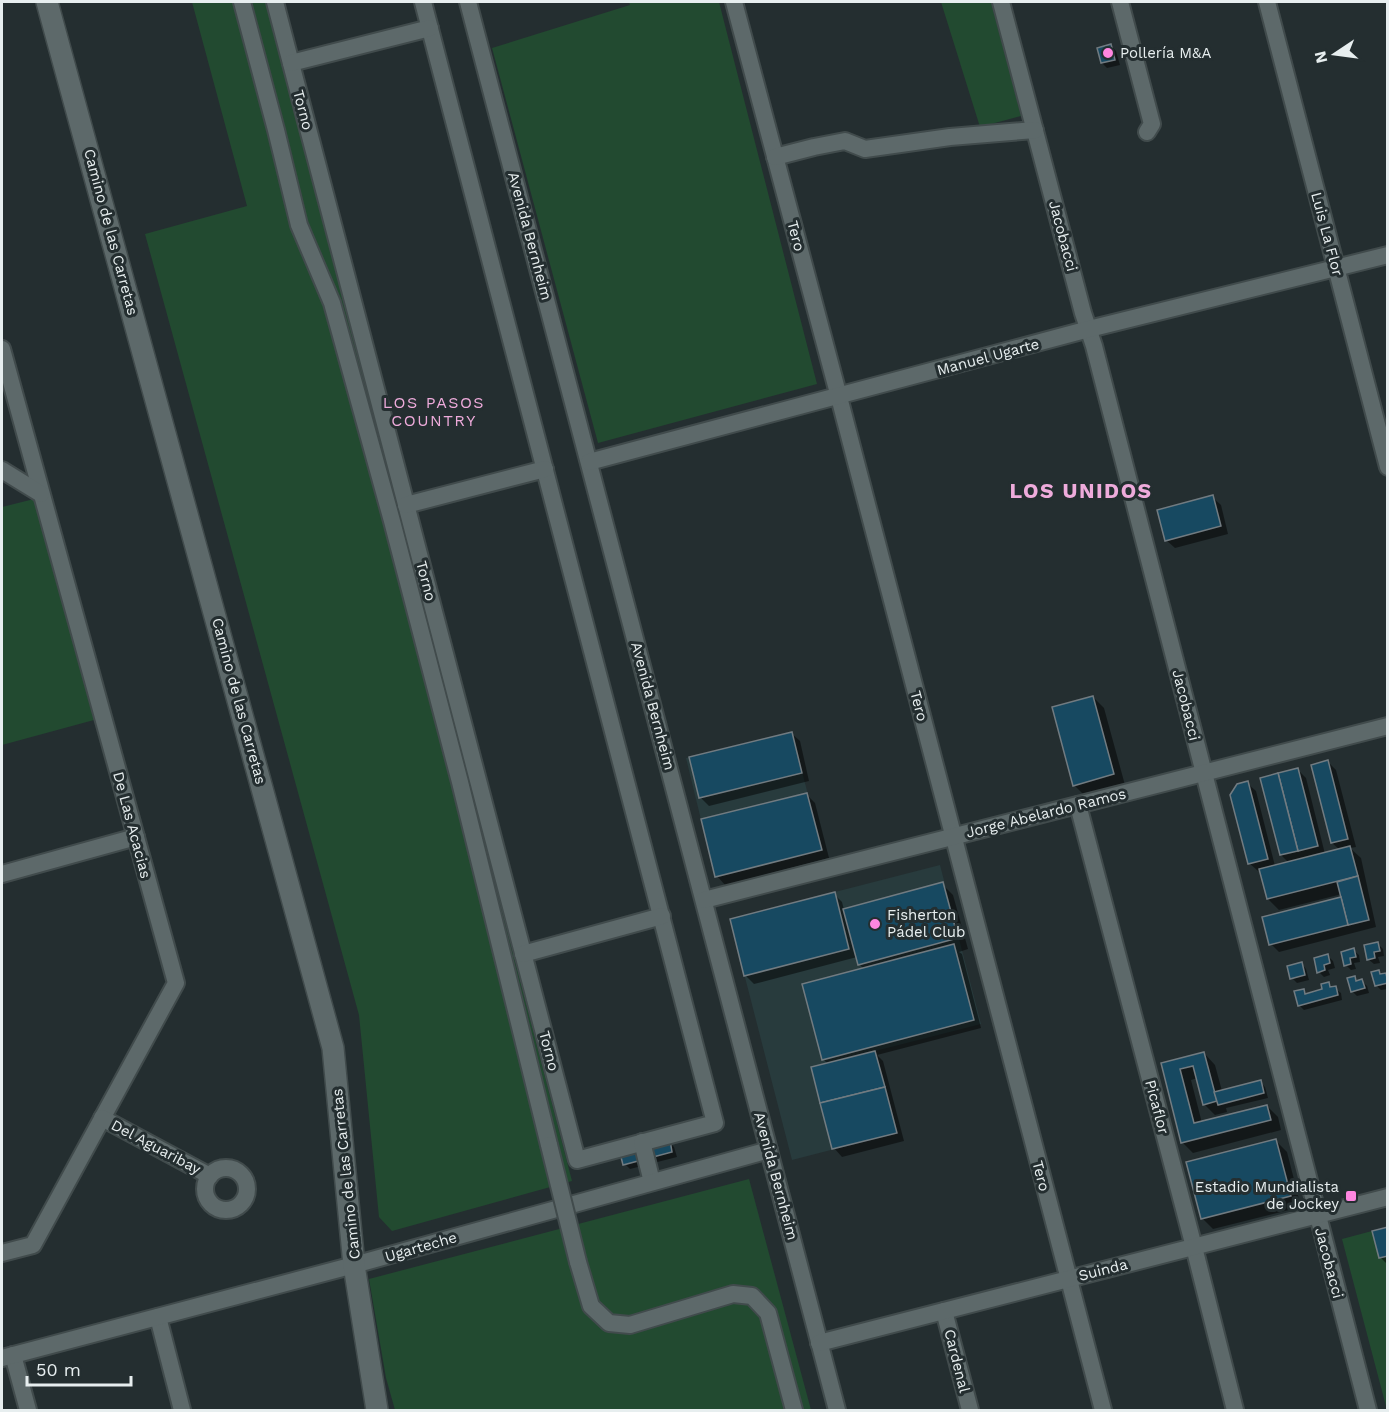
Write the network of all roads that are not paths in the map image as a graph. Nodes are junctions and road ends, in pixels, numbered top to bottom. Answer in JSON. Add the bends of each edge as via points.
{"nodes":[{"id":1,"x":47,"y":2,"type":"edge"},
{"id":2,"x":242,"y":2,"type":"edge"},
{"id":3,"x":275,"y":2,"type":"edge"},
{"id":4,"x":423,"y":2,"type":"edge"},
{"id":5,"x":468,"y":2,"type":"edge"},
{"id":6,"x":734,"y":2,"type":"edge"},
{"id":7,"x":1001,"y":2,"type":"edge"},
{"id":8,"x":1120,"y":2,"type":"edge"},
{"id":9,"x":1267,"y":2,"type":"edge"},
{"id":10,"x":430,"y":28,"type":"junction"},
{"id":11,"x":291,"y":63,"type":"junction"},
{"id":12,"x":1035,"y":129,"type":"junction"},
{"id":13,"x":1147,"y":132,"type":"dead end"},
{"id":14,"x":775,"y":157,"type":"junction"},
{"id":15,"x":1388,"y":255,"type":"edge"},
{"id":16,"x":1336,"y":268,"type":"junction"},
{"id":17,"x":1089,"y":329,"type":"junction"},
{"id":18,"x":2,"y":349,"type":"edge"},
{"id":19,"x":839,"y":397,"type":"junction"},
{"id":20,"x":589,"y":462,"type":"junction"},
{"id":21,"x":1388,"y":467,"type":"edge"},
{"id":22,"x":545,"y":469,"type":"junction"},
{"id":23,"x":2,"y":470,"type":"edge"},
{"id":24,"x":41,"y":494,"type":"junction"},
{"id":25,"x":406,"y":505,"type":"junction"},
{"id":26,"x":1388,"y":726,"type":"edge"},
{"id":27,"x":1204,"y":773,"type":"junction"},
{"id":28,"x":1078,"y":805,"type":"junction"},
{"id":29,"x":136,"y":837,"type":"junction"},
{"id":30,"x":953,"y":837,"type":"junction"},
{"id":31,"x":2,"y":874,"type":"edge"},
{"id":32,"x":704,"y":900,"type":"junction"},
{"id":33,"x":662,"y":916,"type":"junction"},
{"id":34,"x":523,"y":954,"type":"junction"},
{"id":35,"x":102,"y":1118,"type":"junction"},
{"id":36,"x":642,"y":1142,"type":"junction"},
{"id":37,"x":769,"y":1150,"type":"junction"},
{"id":38,"x":210,"y":1176,"type":"dead end"},
{"id":39,"x":652,"y":1182,"type":"junction"},
{"id":40,"x":1388,"y":1197,"type":"edge"},
{"id":41,"x":1317,"y":1215,"type":"junction"},
{"id":42,"x":1194,"y":1247,"type":"junction"},
{"id":43,"x":2,"y":1253,"type":"edge"},
{"id":44,"x":354,"y":1265,"type":"junction"},
{"id":45,"x":1068,"y":1279,"type":"junction"},
{"id":46,"x":944,"y":1311,"type":"junction"},
{"id":47,"x":158,"y":1317,"type":"junction"},
{"id":48,"x":819,"y":1343,"type":"junction"},
{"id":49,"x":7,"y":1356,"type":"edge"},
{"id":50,"x":28,"y":1410,"type":"edge"},
{"id":51,"x":182,"y":1410,"type":"edge"},
{"id":52,"x":377,"y":1410,"type":"edge"},
{"id":53,"x":794,"y":1410,"type":"edge"},
{"id":54,"x":837,"y":1410,"type":"edge"},
{"id":55,"x":970,"y":1410,"type":"edge"},
{"id":56,"x":1102,"y":1410,"type":"edge"},
{"id":57,"x":1235,"y":1410,"type":"edge"},
{"id":58,"x":1368,"y":1410,"type":"edge"}],
"edges":[{"from":1,"to":44,"type":"street","name":"Camino de las Carretas","via":[[333,1048]]},
{"from":2,"to":53,"type":"street","bridge":true,"via":[[299,225],[333,303],[392,521],[591,1306],[609,1323],[630,1325],[733,1294],[752,1296],[768,1313]]},
{"from":3,"to":11,"type":"street","name":"Torno"},
{"from":4,"to":10,"type":"street"},
{"from":5,"to":20,"type":"street","name":"Avenida Bernheim"},
{"from":6,"to":14,"type":"street","name":"Tero"},
{"from":7,"to":12,"type":"street","name":"Jacobacci"},
{"from":8,"to":13,"type":"street","via":[[1152,124]]},
{"from":9,"to":16,"type":"street","name":"Luis La Flor"},
{"from":10,"to":11,"type":"street"},
{"from":10,"to":22,"type":"street"},
{"from":11,"to":25,"type":"street","name":"Torno"},
{"from":12,"to":14,"type":"street","via":[[865,149],[845,141]]},
{"from":12,"to":17,"type":"street","name":"Jacobacci"},
{"from":14,"to":19,"type":"street","name":"Tero"},
{"from":15,"to":16,"type":"street","name":"Manuel Ugarte"},
{"from":16,"to":17,"type":"street","name":"Manuel Ugarte"},
{"from":16,"to":21,"type":"street","name":"Luis La Flor"},
{"from":17,"to":19,"type":"street","name":"Manuel Ugarte"},
{"from":17,"to":27,"type":"street","name":"Jacobacci"},
{"from":18,"to":24,"type":"street","name":"De Las Acacias"},
{"from":19,"to":20,"type":"street","name":"Manuel Ugarte"},
{"from":19,"to":30,"type":"street","name":"Tero"},
{"from":20,"to":32,"type":"street","name":"Avenida Bernheim"},
{"from":22,"to":25,"type":"street"},
{"from":22,"to":33,"type":"street"},
{"from":23,"to":24,"type":"street"},
{"from":24,"to":29,"type":"street","name":"De Las Acacias"},
{"from":25,"to":34,"type":"street","name":"Torno"},
{"from":26,"to":27,"type":"street","name":"Jorge Abelardo Ramos"},
{"from":27,"to":28,"type":"street","name":"Jorge Abelardo Ramos"},
{"from":27,"to":41,"type":"street","name":"Jacobacci"},
{"from":28,"to":30,"type":"street","name":"Jorge Abelardo Ramos"},
{"from":28,"to":42,"type":"street","name":"Picaflor"},
{"from":29,"to":31,"type":"street"},
{"from":29,"to":35,"type":"street","name":"De Las Acacias","via":[[176,983]]},
{"from":30,"to":32,"type":"street","name":"Jorge Abelardo Ramos"},
{"from":30,"to":45,"type":"street","name":"Tero"},
{"from":32,"to":37,"type":"street","name":"Avenida Bernheim"},
{"from":33,"to":34,"type":"street"},
{"from":33,"to":36,"type":"street","via":[[716,1122]]},
{"from":34,"to":36,"type":"street","name":"Torno","via":[[577,1160]]},
{"from":35,"to":38,"type":"street","name":"Del Aguaribay"},
{"from":35,"to":43,"type":"street","name":"De Las Acacias","via":[[33,1245]]},
{"from":36,"to":39,"type":"street"},
{"from":37,"to":39,"type":"street","name":"Ugarteche"},
{"from":37,"to":48,"type":"street","name":"Avenida Bernheim"},
{"from":39,"to":44,"type":"street","name":"Ugarteche"},
{"from":40,"to":41,"type":"street","name":"Suinda"},
{"from":41,"to":42,"type":"street","name":"Suinda"},
{"from":41,"to":58,"type":"street","name":"Jacobacci"},
{"from":42,"to":45,"type":"street","name":"Suinda"},
{"from":42,"to":57,"type":"street","name":"Picaflor"},
{"from":44,"to":47,"type":"street","name":"Ugarteche"},
{"from":44,"to":52,"type":"street","name":"Camino de las Carretas"},
{"from":45,"to":46,"type":"street","name":"Suinda"},
{"from":45,"to":56,"type":"street","name":"Tero"},
{"from":46,"to":48,"type":"street","name":"Suinda"},
{"from":46,"to":55,"type":"street","name":"Cardenal"},
{"from":47,"to":49,"type":"street","name":"Ugarteche"},
{"from":47,"to":51,"type":"street"},
{"from":48,"to":54,"type":"street","name":"Avenida Bernheim"},
{"from":49,"to":50,"type":"street"}]}
